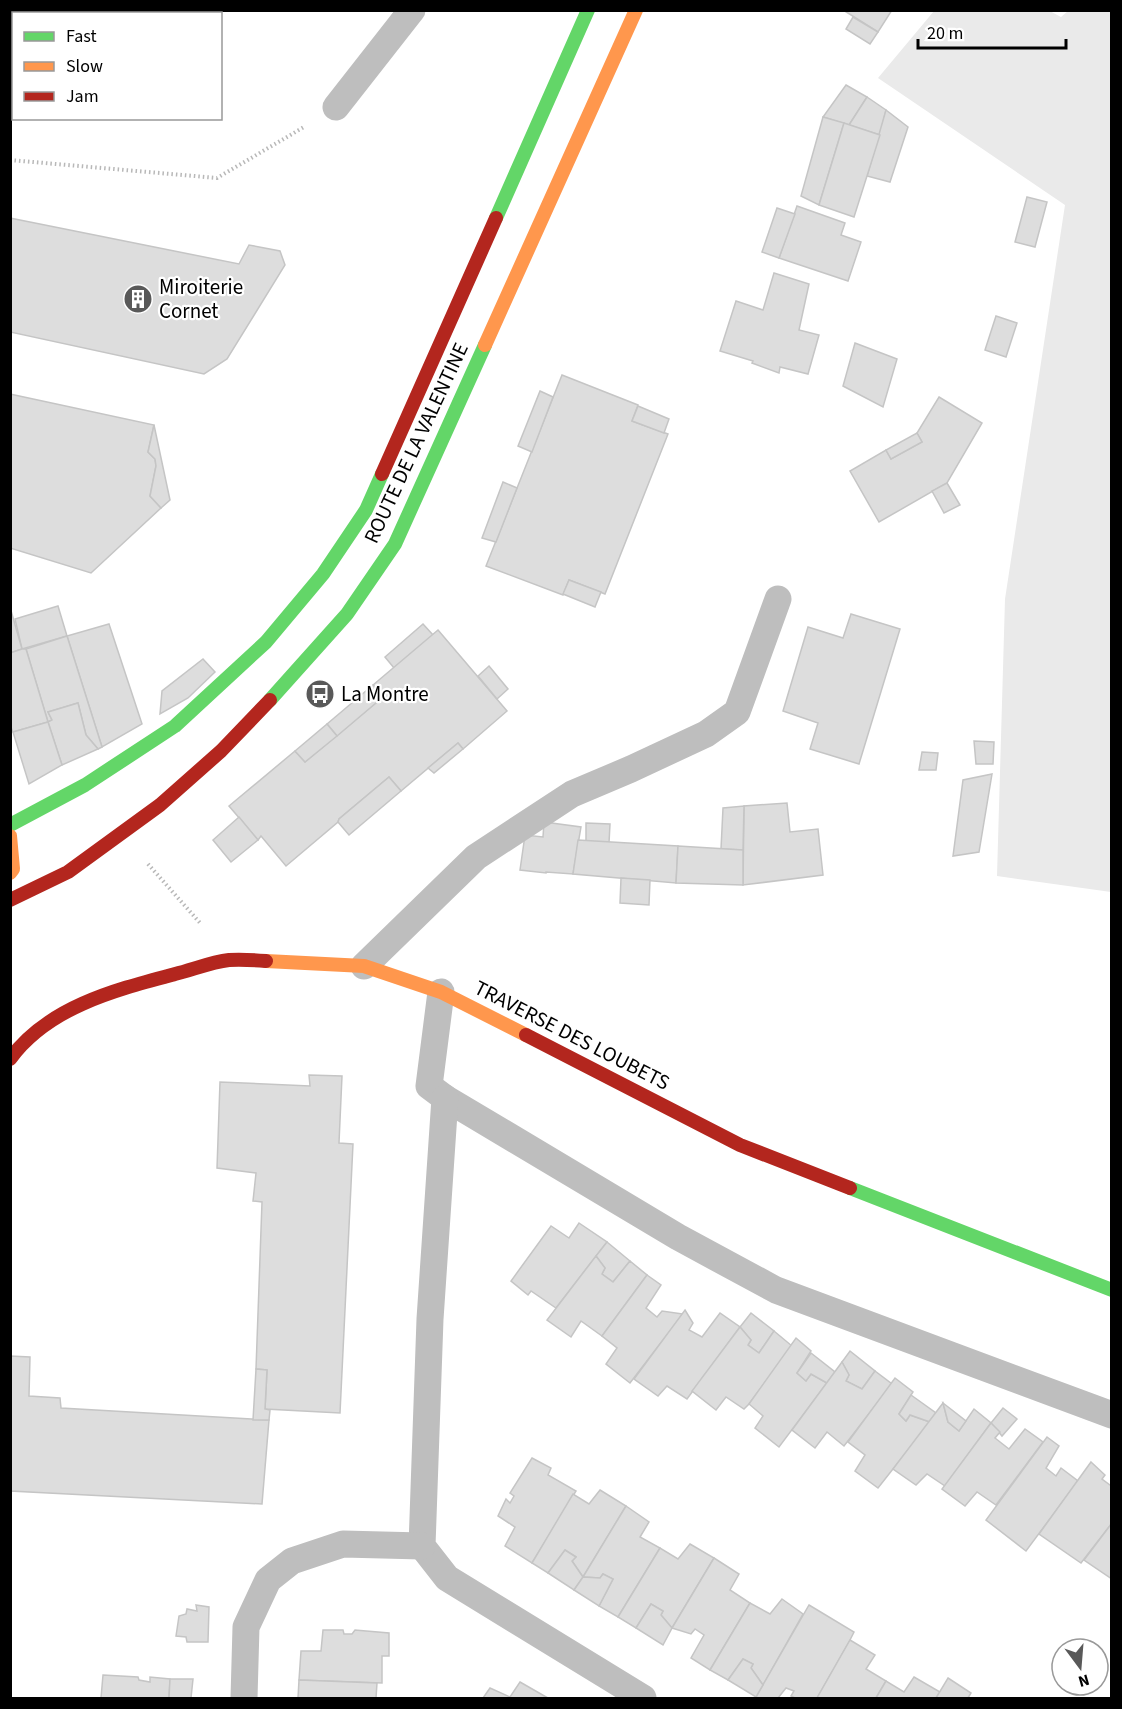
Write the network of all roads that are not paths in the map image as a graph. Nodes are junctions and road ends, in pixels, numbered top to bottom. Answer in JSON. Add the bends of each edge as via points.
{"nodes":[{"id":1,"x":412,"y":10,"type":"edge"},
{"id":2,"x":588,"y":10,"type":"edge"},
{"id":3,"x":636,"y":10,"type":"edge"},
{"id":4,"x":336,"y":107,"type":"road end"},
{"id":5,"x":778,"y":599,"type":"dead end"},
{"id":6,"x":10,"y":825,"type":"edge"},
{"id":7,"x":10,"y":836,"type":"edge"},
{"id":8,"x":10,"y":873,"type":"edge"},
{"id":9,"x":10,"y":900,"type":"edge"},
{"id":10,"x":364,"y":966,"type":"junction"},
{"id":11,"x":441,"y":992,"type":"junction"},
{"id":12,"x":10,"y":1059,"type":"edge"},
{"id":13,"x":445,"y":1098,"type":"junction"},
{"id":14,"x":1112,"y":1290,"type":"edge"},
{"id":15,"x":1112,"y":1415,"type":"edge"},
{"id":16,"x":423,"y":1546,"type":"junction"},
{"id":17,"x":244,"y":1698,"type":"edge"},
{"id":18,"x":643,"y":1698,"type":"edge"}],
"edges":[{"from":1,"to":4,"type":"lane"},
{"from":2,"to":6,"type":"main road","name":"ROUTE DE LA VALENTINE","via":[[366,510],[323,574],[266,642],[175,726],[85,784]]},
{"from":3,"to":9,"type":"main road","name":"ROUTE DE LA VALENTINE","via":[[395,544],[347,614],[221,751],[159,805],[68,872]]},
{"from":5,"to":10,"type":"lane","via":[[737,712],[706,734],[572,794],[476,857]]},
{"from":7,"to":8,"type":"main road"},
{"from":10,"to":11,"type":"main road","name":"TRAVERSE DES LOUBETS"},
{"from":10,"to":12,"type":"main road","name":"TRAVERSE DES LOUBETS","via":[[230,960],[152,980],[88,1000],[51,1020],[21,1044]]},
{"from":11,"to":13,"type":"lane","via":[[429,1086]]},
{"from":11,"to":14,"type":"main road","name":"TRAVERSE DES LOUBETS","via":[[740,1145]]},
{"from":13,"to":15,"type":"lane","via":[[678,1237],[776,1290]]},
{"from":13,"to":16,"type":"lane","via":[[429,1319]]},
{"from":16,"to":17,"type":"lane","via":[[343,1544],[292,1561],[268,1580],[246,1627]]},
{"from":16,"to":18,"type":"lane","via":[[447,1578]]}]}
